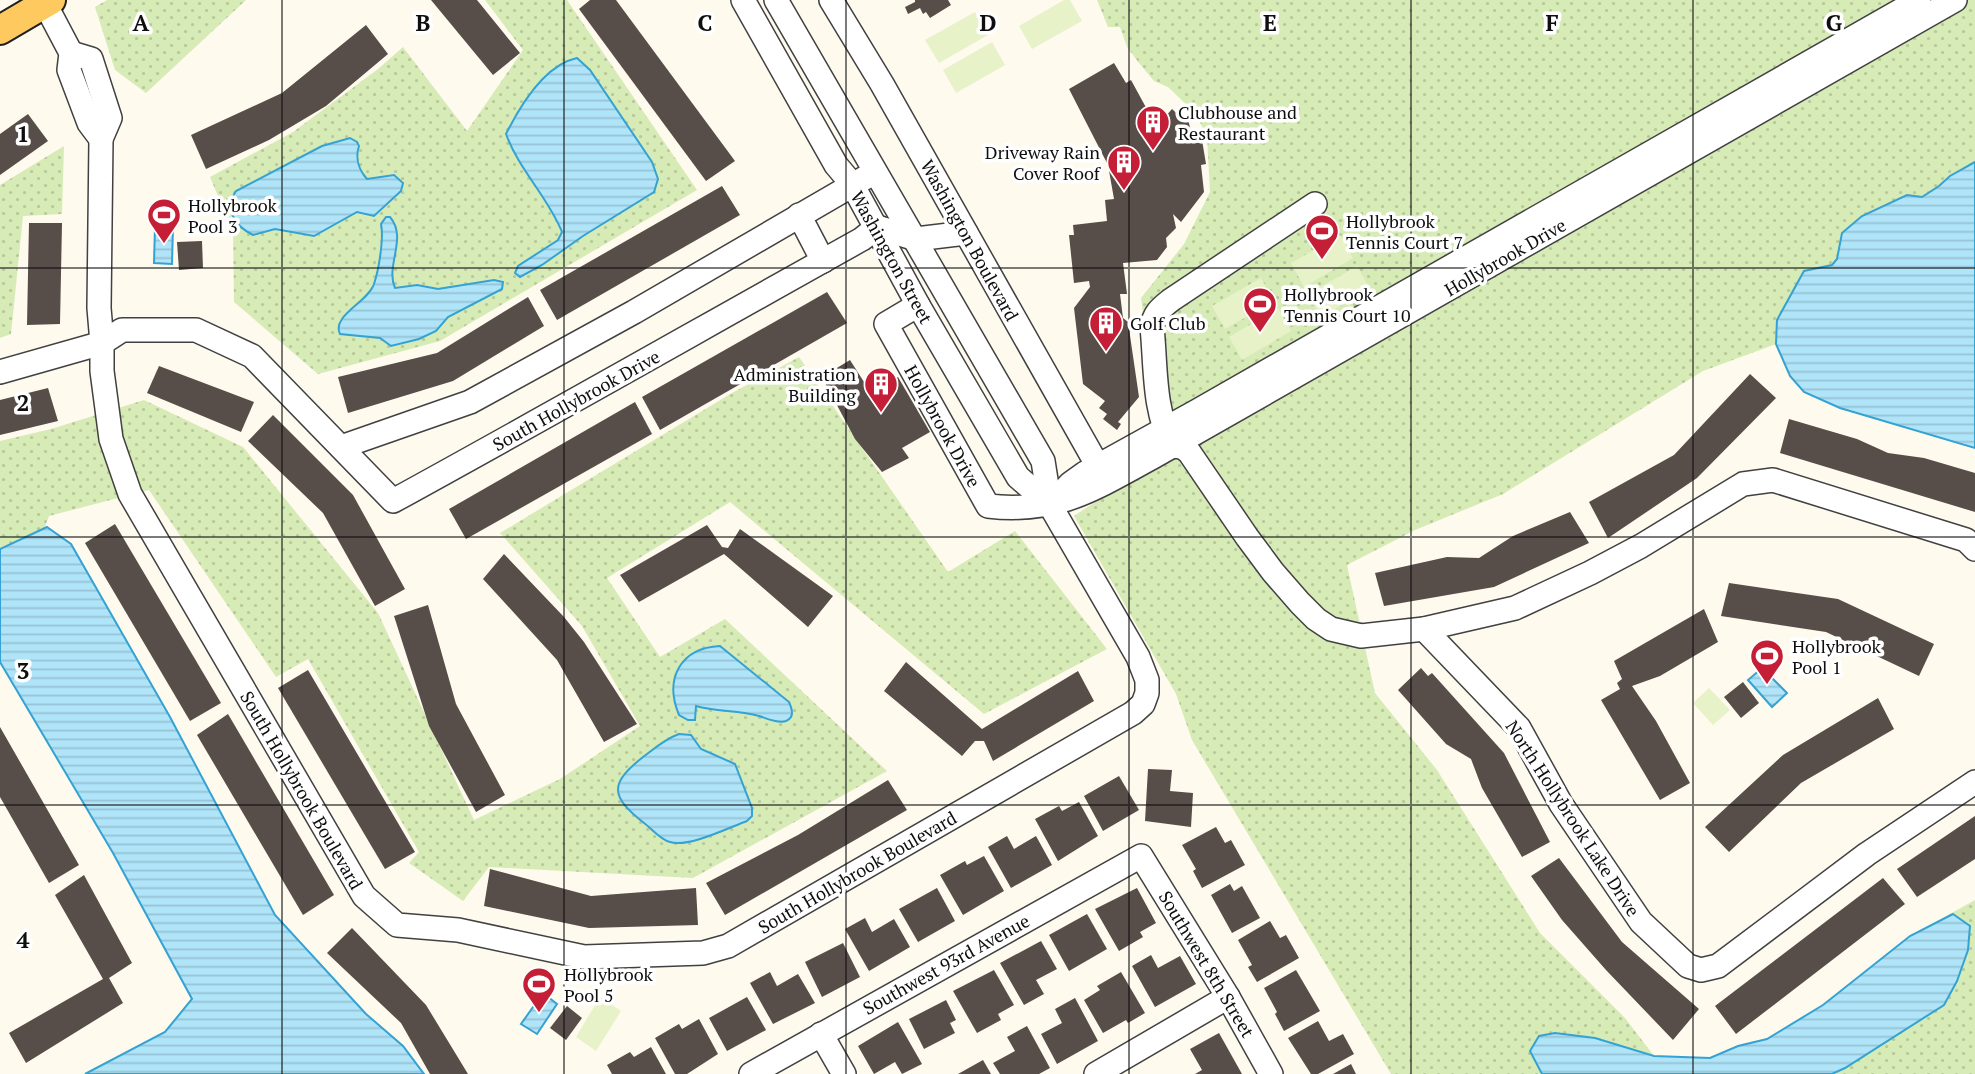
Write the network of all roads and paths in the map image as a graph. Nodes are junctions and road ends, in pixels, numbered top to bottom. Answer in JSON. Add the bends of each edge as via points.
{"nodes":[{"id":1,"x":743,"y":0,"type":"edge"},
{"id":2,"x":776,"y":0,"type":"edge"},
{"id":3,"x":831,"y":0,"type":"edge"},
{"id":4,"x":1919,"y":0,"type":"edge"},
{"id":5,"x":1955,"y":0,"type":"edge"},
{"id":6,"x":46,"y":1,"type":"edge"},
{"id":7,"x":0,"y":30,"type":"edge"},
{"id":8,"x":875,"y":172,"type":"junction"},
{"id":9,"x":852,"y":184,"type":"junction"},
{"id":10,"x":1315,"y":204,"type":"dead end"},
{"id":11,"x":799,"y":215,"type":"junction"},
{"id":12,"x":877,"y":227,"type":"junction"},
{"id":13,"x":966,"y":233,"type":"junction"},
{"id":14,"x":916,"y":239,"type":"junction"},
{"id":15,"x":823,"y":261,"type":"junction"},
{"id":16,"x":918,"y":305,"type":"junction"},
{"id":17,"x":102,"y":343,"type":"junction"},
{"id":18,"x":0,"y":372,"type":"edge"},
{"id":19,"x":1168,"y":437,"type":"junction"},
{"id":20,"x":341,"y":447,"type":"junction"},
{"id":21,"x":1102,"y":474,"type":"junction"},
{"id":22,"x":1050,"y":505,"type":"junction"},
{"id":23,"x":1975,"y":549,"type":"edge"},
{"id":24,"x":1424,"y":629,"type":"junction"},
{"id":25,"x":1147,"y":693,"type":"joint"},
{"id":26,"x":1975,"y":782,"type":"edge"},
{"id":27,"x":1141,"y":856,"type":"joint"},
{"id":28,"x":1228,"y":997,"type":"junction"},
{"id":29,"x":821,"y":1034,"type":"junction"},
{"id":30,"x":751,"y":1074,"type":"edge"},
{"id":31,"x":844,"y":1074,"type":"edge"},
{"id":32,"x":1096,"y":1074,"type":"edge"},
{"id":33,"x":1271,"y":1074,"type":"edge"}],
"edges":[{"from":1,"to":9,"type":"street","name":"Washington Street","via":[[836,165]]},
{"from":2,"to":8,"type":"street","name":"Washington Street"},
{"from":3,"to":13,"type":"street","name":"Washington Boulevard"},
{"from":4,"to":19,"type":"street","name":"Hollybrook Drive"},
{"from":5,"to":19,"type":"street","name":"Hollybrook Drive"},
{"from":6,"to":7,"type":"main road"},
{"from":6,"to":17,"type":"street","name":"South Hollybrook Boulevard","via":[[71,53],[91,59],[110,118],[101,139]]},
{"from":8,"to":9,"type":"street"},
{"from":8,"to":14,"type":"street","name":"Washington Street"},
{"from":9,"to":11,"type":"street"},
{"from":9,"to":12,"type":"street","name":"Washington Street"},
{"from":10,"to":19,"type":"street","via":[[1159,309],[1153,318]]},
{"from":11,"to":15,"type":"street"},
{"from":11,"to":20,"type":"street","via":[[470,402]]},
{"from":12,"to":14,"type":"street"},
{"from":12,"to":15,"type":"street","name":"South Hollybrook Drive"},
{"from":12,"to":16,"type":"street","name":"Washington Street"},
{"from":13,"to":14,"type":"street"},
{"from":13,"to":21,"type":"street","name":"Washington Boulevard"},
{"from":14,"to":22,"type":"street","name":"Washington Street","via":[[1043,461]]},
{"from":15,"to":20,"type":"street","name":"South Hollybrook Drive","via":[[393,501]]},
{"from":16,"to":22,"type":"street","name":"Washington Street","via":[[1018,477]]},
{"from":16,"to":22,"type":"street","name":"Hollybrook Drive","via":[[886,324],[988,506]]},
{"from":17,"to":18,"type":"street","name":"South Hollybrook Drive"},
{"from":17,"to":20,"type":"street","name":"South Hollybrook Drive","via":[[122,330],[196,330],[252,356]]},
{"from":17,"to":25,"type":"street","name":"South Hollybrook Boulevard","via":[[111,439],[130,494],[364,896],[397,925],[458,930],[584,957],[703,953],[728,946],[1133,713]]},
{"from":19,"to":21,"type":"street","name":"Hollybrook Drive"},
{"from":19,"to":24,"type":"street","via":[[1189,452],[1267,564],[1316,620],[1331,629],[1362,636]]},
{"from":21,"to":22,"type":"street","name":"Hollybrook Drive","via":[[1079,496]]},
{"from":22,"to":25,"type":"street","name":"Washington Street","via":[[1138,657]]},
{"from":23,"to":24,"type":"street","via":[[1965,540],[1862,506],[1759,480],[1743,484],[1641,546],[1515,608]]},
{"from":24,"to":26,"type":"street","name":"North Hollybrook Lake Drive","via":[[1520,728],[1561,804],[1641,922],[1688,966],[1701,970],[1718,966],[1867,854]]},
{"from":27,"to":28,"type":"street","name":"Southwest 8th Street"},
{"from":27,"to":29,"type":"street","name":"Southwest 93rd Avenue"},
{"from":28,"to":32,"type":"street"},
{"from":28,"to":33,"type":"street","name":"Southwest 8th Street"},
{"from":29,"to":30,"type":"street","name":"Southwest 93rd Avenue"},
{"from":29,"to":31,"type":"street"}]}
